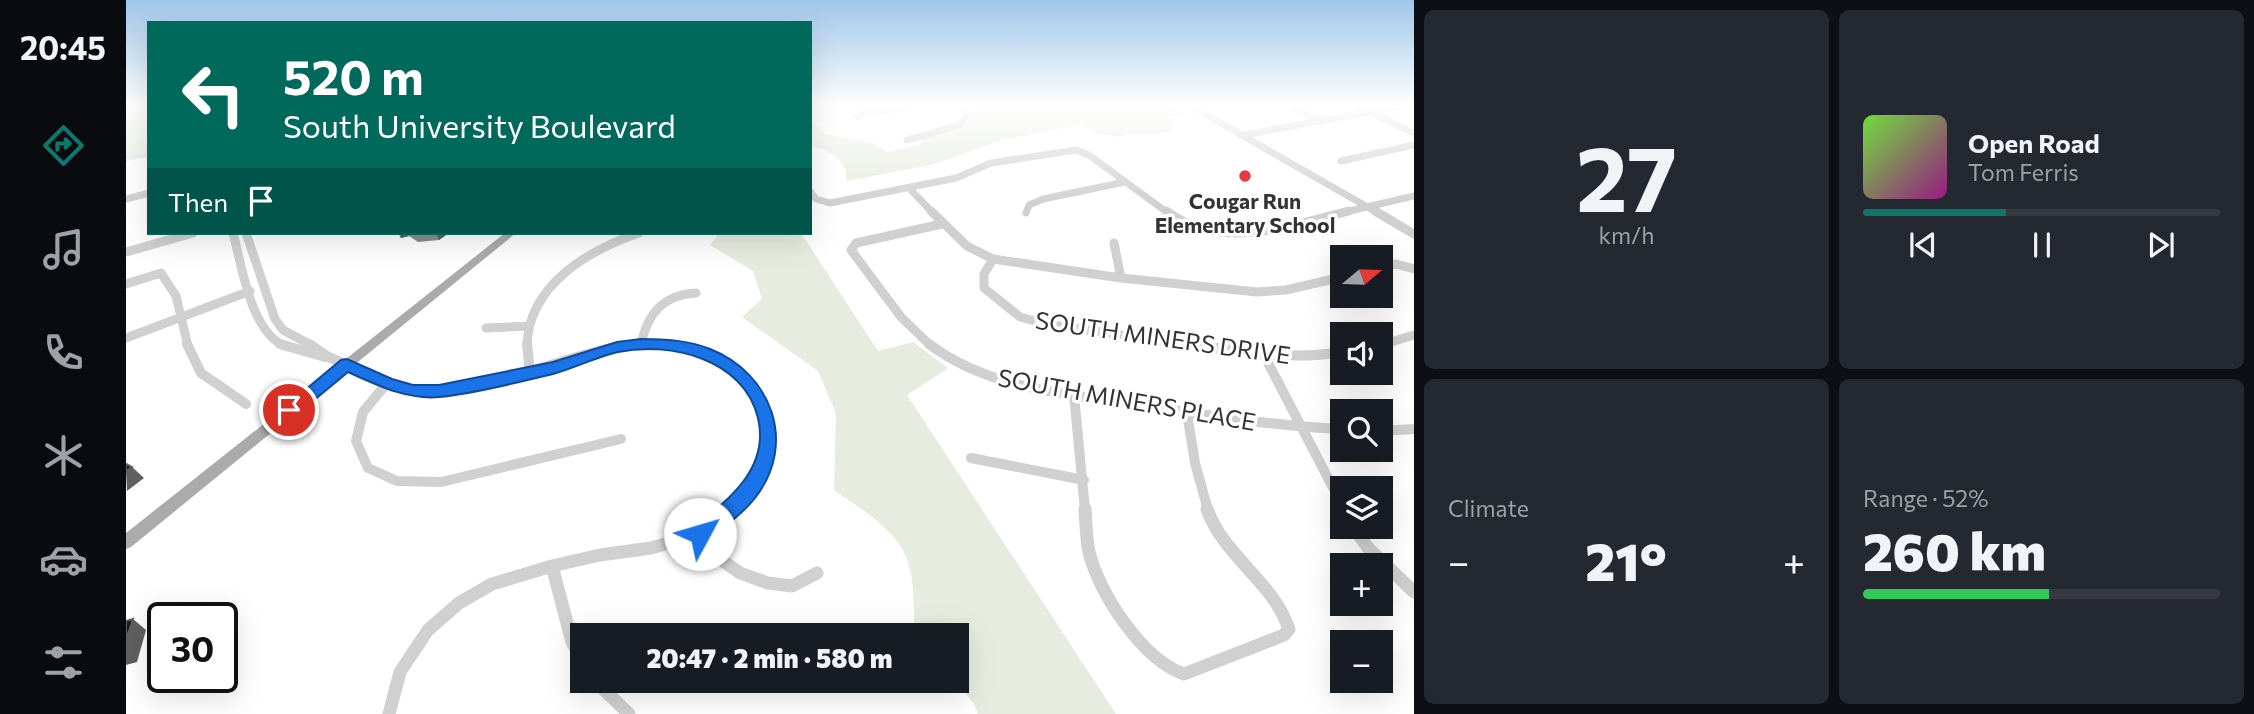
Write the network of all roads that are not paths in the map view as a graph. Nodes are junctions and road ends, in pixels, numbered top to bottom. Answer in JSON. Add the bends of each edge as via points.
{"nodes":[{"id":1,"x":1250,"y":139,"type":"edge"},
{"id":2,"x":1414,"y":145,"type":"edge"},
{"id":3,"x":1341,"y":161,"type":"dead end"},
{"id":4,"x":1125,"y":182,"type":"junction"},
{"id":5,"x":909,"y":188,"type":"junction"},
{"id":6,"x":147,"y":194,"type":"edge"},
{"id":7,"x":812,"y":194,"type":"edge"},
{"id":8,"x":1414,"y":196,"type":"edge"},
{"id":9,"x":126,"y":199,"type":"edge"},
{"id":10,"x":1367,"y":207,"type":"junction"},
{"id":11,"x":1026,"y":213,"type":"dead end"},
{"id":12,"x":942,"y":225,"type":"junction"},
{"id":13,"x":1414,"y":234,"type":"edge"},
{"id":14,"x":186,"y":235,"type":"edge"},
{"id":15,"x":234,"y":235,"type":"edge"},
{"id":16,"x":247,"y":235,"type":"edge"},
{"id":17,"x":508,"y":235,"type":"edge"},
{"id":18,"x":634,"y":235,"type":"edge"},
{"id":19,"x":1114,"y":243,"type":"dead end"},
{"id":20,"x":126,"y":252,"type":"edge"},
{"id":21,"x":993,"y":258,"type":"junction"},
{"id":22,"x":1393,"y":265,"type":"edge"},
{"id":23,"x":1414,"y":269,"type":"edge"},
{"id":24,"x":1121,"y":278,"type":"junction"},
{"id":25,"x":1330,"y":280,"type":"edge"},
{"id":26,"x":126,"y":284,"type":"edge"},
{"id":27,"x":250,"y":291,"type":"junction"},
{"id":28,"x":696,"y":293,"type":"dead end"},
{"id":29,"x":183,"y":316,"type":"junction"},
{"id":30,"x":529,"y":326,"type":"junction"},
{"id":31,"x":486,"y":328,"type":"dead end"},
{"id":32,"x":1414,"y":335,"type":"edge"},
{"id":33,"x":126,"y":338,"type":"edge"},
{"id":34,"x":1393,"y":341,"type":"edge"},
{"id":35,"x":641,"y":344,"type":"junction"},
{"id":36,"x":1330,"y":354,"type":"edge"},
{"id":37,"x":1264,"y":355,"type":"junction"},
{"id":38,"x":328,"y":357,"type":"junction"},
{"id":39,"x":347,"y":364,"type":"junction"},
{"id":40,"x":530,"y":373,"type":"junction"},
{"id":41,"x":387,"y":383,"type":"junction"},
{"id":42,"x":1074,"y":395,"type":"junction"},
{"id":43,"x":246,"y":404,"type":"dead end"},
{"id":44,"x":1187,"y":412,"type":"junction"},
{"id":45,"x":1302,"y":428,"type":"junction"},
{"id":46,"x":1330,"y":429,"type":"edge"},
{"id":47,"x":1409,"y":430,"type":"edge"},
{"id":48,"x":621,"y":439,"type":"dead end"},
{"id":49,"x":1414,"y":440,"type":"edge"},
{"id":50,"x":971,"y":458,"type":"dead end"},
{"id":51,"x":1084,"y":480,"type":"junction"},
{"id":52,"x":1330,"y":482,"type":"edge"},
{"id":53,"x":700,"y":534,"type":"junction"},
{"id":54,"x":1362,"y":539,"type":"edge"},
{"id":55,"x":126,"y":542,"type":"edge"},
{"id":56,"x":552,"y":566,"type":"junction"},
{"id":57,"x":817,"y":573,"type":"dead end"},
{"id":58,"x":1414,"y":592,"type":"edge"},
{"id":59,"x":570,"y":634,"type":"edge"},
{"id":60,"x":605,"y":693,"type":"edge"},
{"id":61,"x":621,"y":712,"type":"edge"},
{"id":62,"x":389,"y":714,"type":"edge"}],
"edges":[{"from":1,"to":10,"type":"street"},
{"from":2,"to":3,"type":"street"},
{"from":4,"to":5,"type":"street","via":[[1089,155],[1071,150],[991,163],[956,178]]},
{"from":4,"to":10,"type":"street","via":[[1175,218],[1201,229],[1233,234],[1253,234]]},
{"from":4,"to":11,"type":"street","via":[[1043,199],[1028,205]]},
{"from":5,"to":7,"type":"street","via":[[830,204]]},
{"from":5,"to":12,"type":"street"},
{"from":6,"to":9,"type":"street"},
{"from":8,"to":10,"type":"street"},
{"from":10,"to":13,"type":"street"},
{"from":12,"to":21,"type":"street","via":[[967,246]]},
{"from":12,"to":42,"type":"street","name":"SOUTH MINERS PLACE","via":[[856,243],[851,250],[910,327],[935,349],[970,369],[1008,382]]},
{"from":14,"to":20,"type":"street"},
{"from":15,"to":27,"type":"street"},
{"from":16,"to":38,"type":"street","via":[[275,319],[283,330]]},
{"from":17,"to":39,"type":"main road"},
{"from":18,"to":30,"type":"street","via":[[576,262],[541,301]]},
{"from":19,"to":24,"type":"street"},
{"from":21,"to":24,"type":"street"},
{"from":21,"to":37,"type":"street","name":"SOUTH MINERS DRIVE","via":[[984,274],[984,288],[1020,317]]},
{"from":22,"to":23,"type":"street"},
{"from":24,"to":25,"type":"street","via":[[1257,292]]},
{"from":26,"to":29,"type":"street","via":[[161,274],[171,282]]},
{"from":27,"to":29,"type":"street"},
{"from":27,"to":38,"type":"street","via":[[262,327],[276,342]]},
{"from":28,"to":35,"type":"street","via":[[682,293],[656,307]]},
{"from":29,"to":33,"type":"street"},
{"from":29,"to":43,"type":"street","via":[[200,371]]},
{"from":30,"to":31,"type":"street"},
{"from":30,"to":40,"type":"street"},
{"from":32,"to":34,"type":"street"},
{"from":35,"to":40,"type":"street"},
{"from":35,"to":53,"type":"street","via":[[688,348],[720,360],[753,388],[766,415],[768,448],[760,474],[736,506]]},
{"from":36,"to":37,"type":"street","name":"SOUTH MINERS DRIVE"},
{"from":37,"to":45,"type":"street"},
{"from":38,"to":39,"type":"street"},
{"from":39,"to":41,"type":"street"},
{"from":39,"to":55,"type":"main road"},
{"from":40,"to":41,"type":"street","via":[[439,391],[413,391]]},
{"from":41,"to":48,"type":"street","via":[[363,412],[356,441],[368,468],[397,481],[442,482]]},
{"from":42,"to":44,"type":"street","name":"SOUTH MINERS PLACE"},
{"from":42,"to":51,"type":"street"},
{"from":44,"to":45,"type":"street","name":"SOUTH MINERS PLACE"},
{"from":44,"to":51,"type":"street","via":[[1213,523],[1236,559],[1281,609],[1289,629],[1284,635],[1184,674],[1161,665],[1110,598],[1093,567]]},
{"from":45,"to":46,"type":"street","name":"SOUTH MINERS PLACE"},
{"from":45,"to":52,"type":"street"},
{"from":47,"to":49,"type":"street"},
{"from":50,"to":51,"type":"street"},
{"from":53,"to":56,"type":"street"},
{"from":53,"to":57,"type":"street","via":[[723,561],[768,583],[792,586]]},
{"from":54,"to":58,"type":"street"},
{"from":56,"to":59,"type":"street"},
{"from":56,"to":62,"type":"street","via":[[492,584],[459,603],[428,630],[400,672]]},
{"from":60,"to":61,"type":"street"}]}
